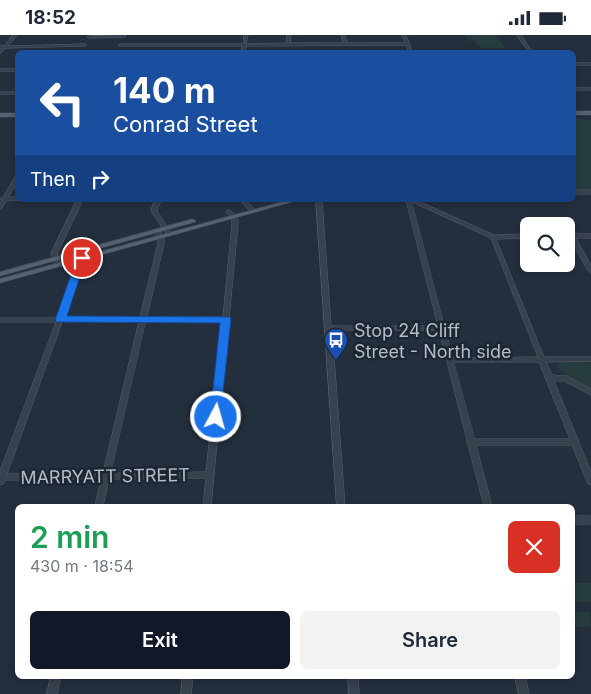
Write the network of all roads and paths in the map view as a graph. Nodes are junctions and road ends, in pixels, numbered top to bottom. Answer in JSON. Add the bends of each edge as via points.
{"nodes":[{"id":1,"x":15,"y":35,"type":"edge"},
{"id":2,"x":246,"y":35,"type":"edge"},
{"id":3,"x":288,"y":35,"type":"edge"},
{"id":4,"x":343,"y":35,"type":"edge"},
{"id":5,"x":404,"y":35,"type":"edge"},
{"id":6,"x":519,"y":35,"type":"edge"},
{"id":7,"x":90,"y":36,"type":"edge"},
{"id":8,"x":125,"y":36,"type":"edge"},
{"id":9,"x":244,"y":44,"type":"junction"},
{"id":10,"x":288,"y":44,"type":"junction"},
{"id":11,"x":344,"y":44,"type":"junction"},
{"id":12,"x":407,"y":44,"type":"junction"},
{"id":13,"x":35,"y":45,"type":"junction"},
{"id":14,"x":84,"y":45,"type":"junction"},
{"id":15,"x":120,"y":45,"type":"junction"},
{"id":16,"x":0,"y":47,"type":"edge"},
{"id":17,"x":5,"y":47,"type":"junction"},
{"id":18,"x":38,"y":50,"type":"edge"},
{"id":19,"x":82,"y":50,"type":"edge"},
{"id":20,"x":118,"y":50,"type":"dead end"},
{"id":21,"x":243,"y":50,"type":"edge"},
{"id":22,"x":410,"y":50,"type":"edge"},
{"id":23,"x":530,"y":50,"type":"edge"},
{"id":24,"x":0,"y":53,"type":"edge"},
{"id":25,"x":576,"y":64,"type":"edge"},
{"id":26,"x":591,"y":64,"type":"edge"},
{"id":27,"x":0,"y":70,"type":"edge"},
{"id":28,"x":15,"y":70,"type":"edge"},
{"id":29,"x":576,"y":89,"type":"edge"},
{"id":30,"x":591,"y":89,"type":"edge"},
{"id":31,"x":0,"y":93,"type":"edge"},
{"id":32,"x":15,"y":93,"type":"edge"},
{"id":33,"x":576,"y":114,"type":"edge"},
{"id":34,"x":591,"y":114,"type":"edge"},
{"id":35,"x":0,"y":117,"type":"edge"},
{"id":36,"x":15,"y":117,"type":"edge"},
{"id":37,"x":15,"y":181,"type":"edge"},
{"id":38,"x":576,"y":192,"type":"edge"},
{"id":39,"x":591,"y":192,"type":"edge"},
{"id":40,"x":2,"y":199,"type":"edge"},
{"id":41,"x":15,"y":199,"type":"edge"},
{"id":42,"x":79,"y":202,"type":"edge"},
{"id":43,"x":157,"y":202,"type":"edge"},
{"id":44,"x":246,"y":202,"type":"edge"},
{"id":45,"x":269,"y":202,"type":"edge"},
{"id":46,"x":286,"y":202,"type":"edge"},
{"id":47,"x":319,"y":202,"type":"edge"},
{"id":48,"x":410,"y":202,"type":"edge"},
{"id":49,"x":414,"y":202,"type":"edge"},
{"id":50,"x":0,"y":207,"type":"edge"},
{"id":51,"x":251,"y":209,"type":"junction"},
{"id":52,"x":231,"y":214,"type":"junction"},
{"id":53,"x":167,"y":232,"type":"junction"},
{"id":54,"x":159,"y":234,"type":"junction"},
{"id":55,"x":520,"y":236,"type":"edge"},
{"id":56,"x":575,"y":236,"type":"edge"},
{"id":57,"x":591,"y":236,"type":"edge"},
{"id":58,"x":492,"y":237,"type":"junction"},
{"id":59,"x":575,"y":246,"type":"edge"},
{"id":60,"x":80,"y":255,"type":"junction"},
{"id":61,"x":57,"y":262,"type":"junction"},
{"id":62,"x":591,"y":271,"type":"edge"},
{"id":63,"x":0,"y":274,"type":"edge"},
{"id":64,"x":0,"y":281,"type":"edge"},
{"id":65,"x":226,"y":319,"type":"junction"},
{"id":66,"x":0,"y":320,"type":"edge"},
{"id":67,"x":60,"y":320,"type":"junction"},
{"id":68,"x":144,"y":320,"type":"junction"},
{"id":69,"x":442,"y":328,"type":"junction"},
{"id":70,"x":329,"y":329,"type":"junction"},
{"id":71,"x":450,"y":359,"type":"junction"},
{"id":72,"x":541,"y":359,"type":"junction"},
{"id":73,"x":591,"y":359,"type":"edge"},
{"id":74,"x":549,"y":378,"type":"junction"},
{"id":75,"x":591,"y":392,"type":"edge"},
{"id":76,"x":470,"y":442,"type":"junction"},
{"id":77,"x":576,"y":442,"type":"junction"},
{"id":78,"x":107,"y":475,"type":"junction"},
{"id":79,"x":210,"y":475,"type":"junction"},
{"id":80,"x":1,"y":479,"type":"edge"},
{"id":81,"x":591,"y":482,"type":"edge"},
{"id":82,"x":100,"y":504,"type":"edge"},
{"id":83,"x":207,"y":504,"type":"edge"},
{"id":84,"x":342,"y":504,"type":"edge"},
{"id":85,"x":487,"y":504,"type":"edge"},
{"id":86,"x":575,"y":520,"type":"edge"},
{"id":87,"x":591,"y":520,"type":"edge"},
{"id":88,"x":55,"y":679,"type":"edge"},
{"id":89,"x":188,"y":679,"type":"edge"},
{"id":90,"x":353,"y":679,"type":"edge"},
{"id":91,"x":521,"y":679,"type":"edge"},
{"id":92,"x":52,"y":694,"type":"edge"},
{"id":93,"x":186,"y":694,"type":"edge"},
{"id":94,"x":354,"y":694,"type":"edge"},
{"id":95,"x":524,"y":694,"type":"edge"}],
"edges":[{"from":1,"to":17,"type":"street"},
{"from":2,"to":9,"type":"street"},
{"from":3,"to":10,"type":"street"},
{"from":4,"to":11,"type":"street"},
{"from":5,"to":12,"type":"street"},
{"from":6,"to":23,"type":"street"},
{"from":7,"to":8,"type":"street"},
{"from":7,"to":14,"type":"street"},
{"from":8,"to":15,"type":"street"},
{"from":9,"to":10,"type":"street"},
{"from":9,"to":15,"type":"street"},
{"from":9,"to":21,"type":"street"},
{"from":10,"to":11,"type":"street"},
{"from":11,"to":12,"type":"street"},
{"from":12,"to":22,"type":"street"},
{"from":13,"to":14,"type":"street"},
{"from":13,"to":17,"type":"street"},
{"from":13,"to":18,"type":"street"},
{"from":14,"to":19,"type":"street"},
{"from":15,"to":20,"type":"street"},
{"from":16,"to":17,"type":"street"},
{"from":17,"to":24,"type":"street"},
{"from":25,"to":26,"type":"street"},
{"from":27,"to":28,"type":"street"},
{"from":29,"to":30,"type":"street"},
{"from":31,"to":32,"type":"street"},
{"from":33,"to":34,"type":"main road"},
{"from":35,"to":36,"type":"main road"},
{"from":37,"to":40,"type":"street"},
{"from":38,"to":39,"type":"street"},
{"from":40,"to":41,"type":"street"},
{"from":40,"to":50,"type":"street"},
{"from":42,"to":61,"type":"street","via":[[54,254]]},
{"from":43,"to":53,"type":"street","via":[[154,211]]},
{"from":44,"to":51,"type":"street"},
{"from":45,"to":51,"type":"main road"},
{"from":46,"to":51,"type":"main road"},
{"from":47,"to":70,"type":"street"},
{"from":48,"to":69,"type":"street"},
{"from":49,"to":58,"type":"street"},
{"from":51,"to":52,"type":"main road"},
{"from":52,"to":53,"type":"main road"},
{"from":52,"to":65,"type":"street","via":[[235,224]]},
{"from":53,"to":54,"type":"main road"},
{"from":54,"to":60,"type":"main road"},
{"from":54,"to":68,"type":"street"},
{"from":55,"to":58,"type":"street"},
{"from":56,"to":57,"type":"street"},
{"from":58,"to":72,"type":"street"},
{"from":59,"to":62,"type":"street"},
{"from":60,"to":61,"type":"main road"},
{"from":60,"to":67,"type":"street"},
{"from":61,"to":63,"type":"main road"},
{"from":61,"to":64,"type":"main road"},
{"from":65,"to":68,"type":"street"},
{"from":65,"to":79,"type":"street"},
{"from":66,"to":67,"type":"street"},
{"from":67,"to":68,"type":"street"},
{"from":67,"to":80,"type":"street"},
{"from":68,"to":78,"type":"street"},
{"from":69,"to":70,"type":"street"},
{"from":69,"to":71,"type":"street"},
{"from":70,"to":84,"type":"street"},
{"from":71,"to":72,"type":"street"},
{"from":71,"to":76,"type":"street"},
{"from":72,"to":73,"type":"street"},
{"from":72,"to":74,"type":"street"},
{"from":74,"to":75,"type":"street","via":[[565,378]]},
{"from":74,"to":77,"type":"street"},
{"from":76,"to":77,"type":"street"},
{"from":76,"to":85,"type":"street"},
{"from":77,"to":81,"type":"street"},
{"from":78,"to":79,"type":"street","name":"MARRYATT STREET"},
{"from":78,"to":80,"type":"street","name":"MARRYATT STREET"},
{"from":78,"to":82,"type":"street"},
{"from":79,"to":83,"type":"street"},
{"from":86,"to":87,"type":"street"},
{"from":88,"to":92,"type":"street"},
{"from":89,"to":93,"type":"street"},
{"from":90,"to":94,"type":"street"},
{"from":91,"to":95,"type":"street"}]}
